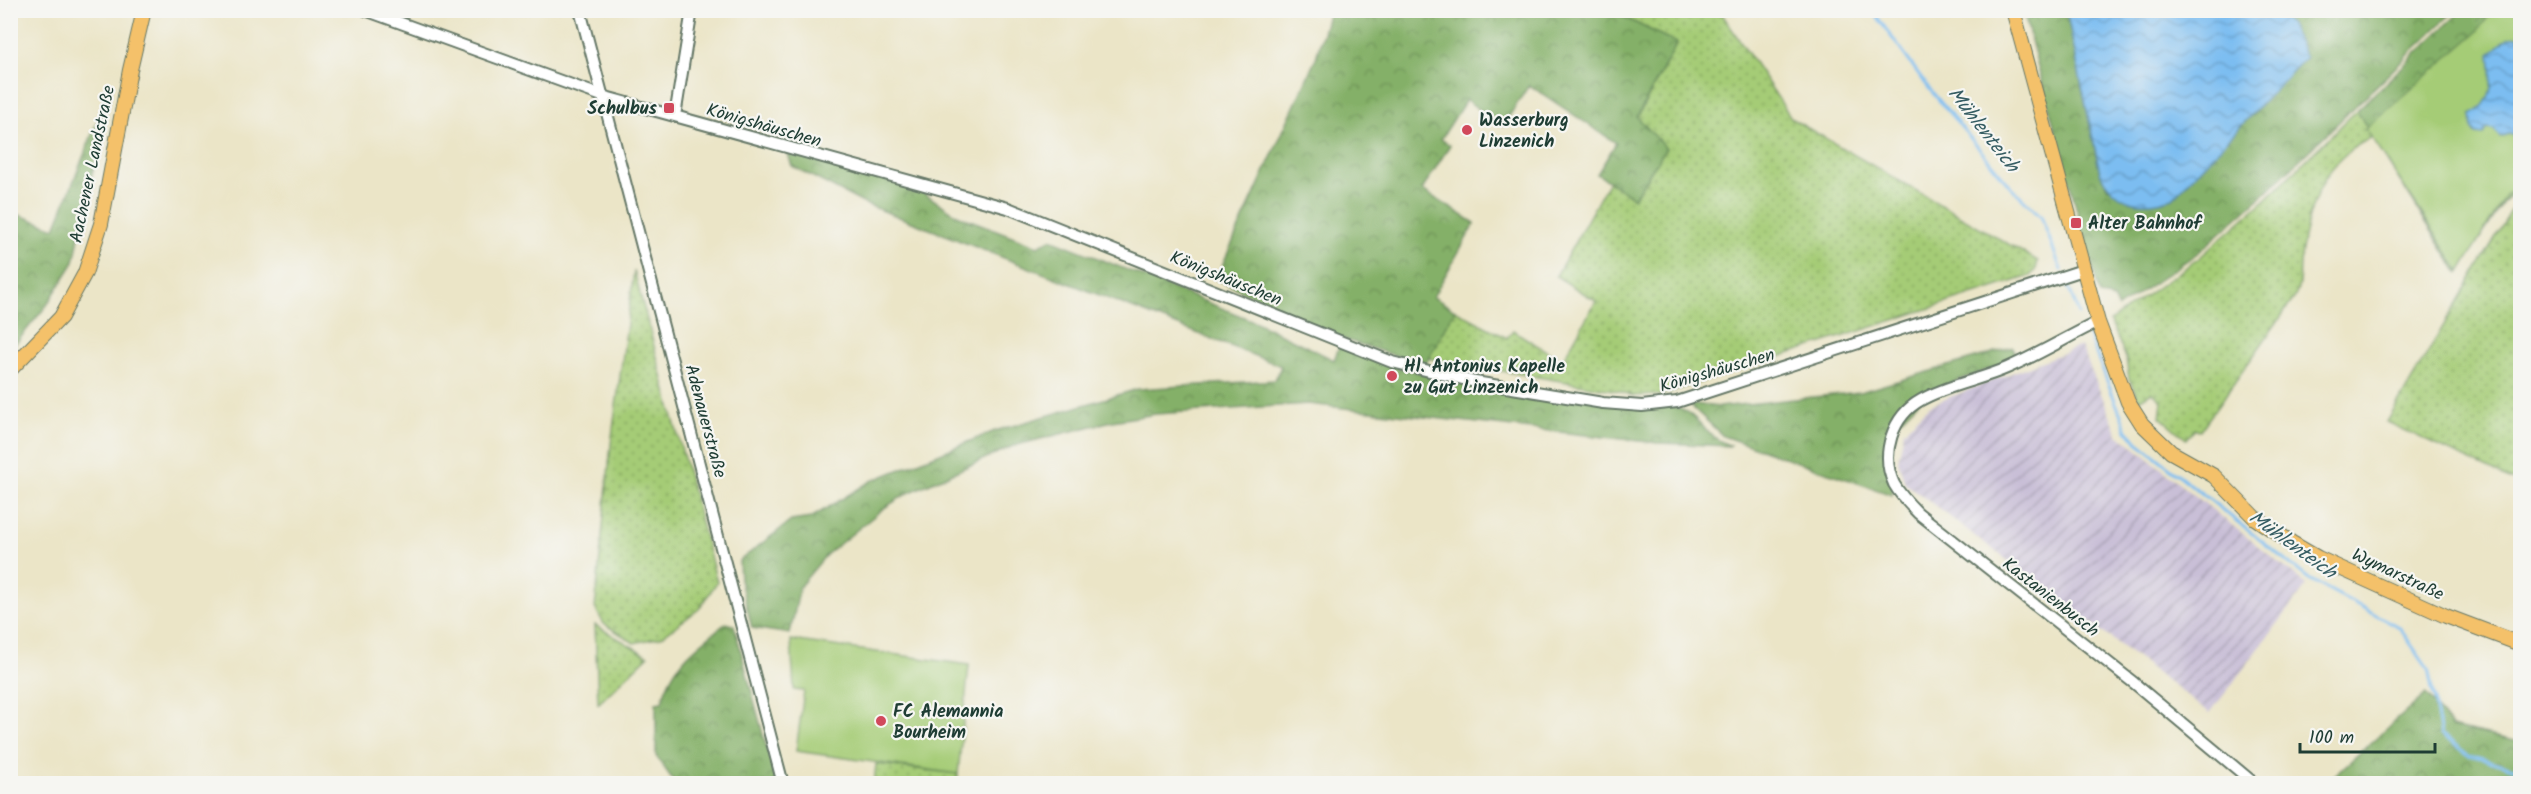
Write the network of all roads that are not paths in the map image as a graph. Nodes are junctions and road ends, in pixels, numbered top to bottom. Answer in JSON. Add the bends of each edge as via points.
{"nodes":[{"id":1,"x":144,"y":10,"type":"edge"},
{"id":2,"x":366,"y":10,"type":"edge"},
{"id":3,"x":580,"y":10,"type":"edge"},
{"id":4,"x":692,"y":10,"type":"edge"},
{"id":5,"x":2013,"y":10,"type":"edge"},
{"id":6,"x":602,"y":96,"type":"junction"},
{"id":7,"x":675,"y":117,"type":"junction"},
{"id":8,"x":2083,"y":270,"type":"junction"},
{"id":9,"x":2098,"y":322,"type":"junction"},
{"id":10,"x":10,"y":370,"type":"edge"},
{"id":11,"x":2520,"y":644,"type":"edge"},
{"id":12,"x":783,"y":783,"type":"edge"},
{"id":13,"x":2255,"y":783,"type":"edge"}],
"edges":[{"from":1,"to":10,"type":"main road","name":"Aachener Landstraße","via":[[101,224],[85,273],[61,317]]},
{"from":2,"to":6,"type":"street","name":"Königshäuschen"},
{"from":3,"to":6,"type":"street","name":"Adenauerstraße"},
{"from":4,"to":7,"type":"street"},
{"from":5,"to":8,"type":"main road","name":"Wymarstraße"},
{"from":6,"to":7,"type":"street","name":"Königshäuschen"},
{"from":6,"to":12,"type":"street","name":"Adenauerstraße"},
{"from":7,"to":8,"type":"street","name":"Königshäuschen","via":[[1008,208],[1384,360],[1475,382],[1619,405],[1677,402]]},
{"from":8,"to":9,"type":"main road","name":"Wymarstraße"},
{"from":9,"to":11,"type":"main road","name":"Wymarstraße","via":[[2128,402],[2147,430],[2171,452],[2214,476],[2255,518],[2318,558],[2446,616]]},
{"from":9,"to":13,"type":"street","name":"Kastanienbusch","via":[[2012,366],[1926,398],[1909,409],[1893,433],[1888,454],[1891,476],[1903,498],[1918,513]]}]}
